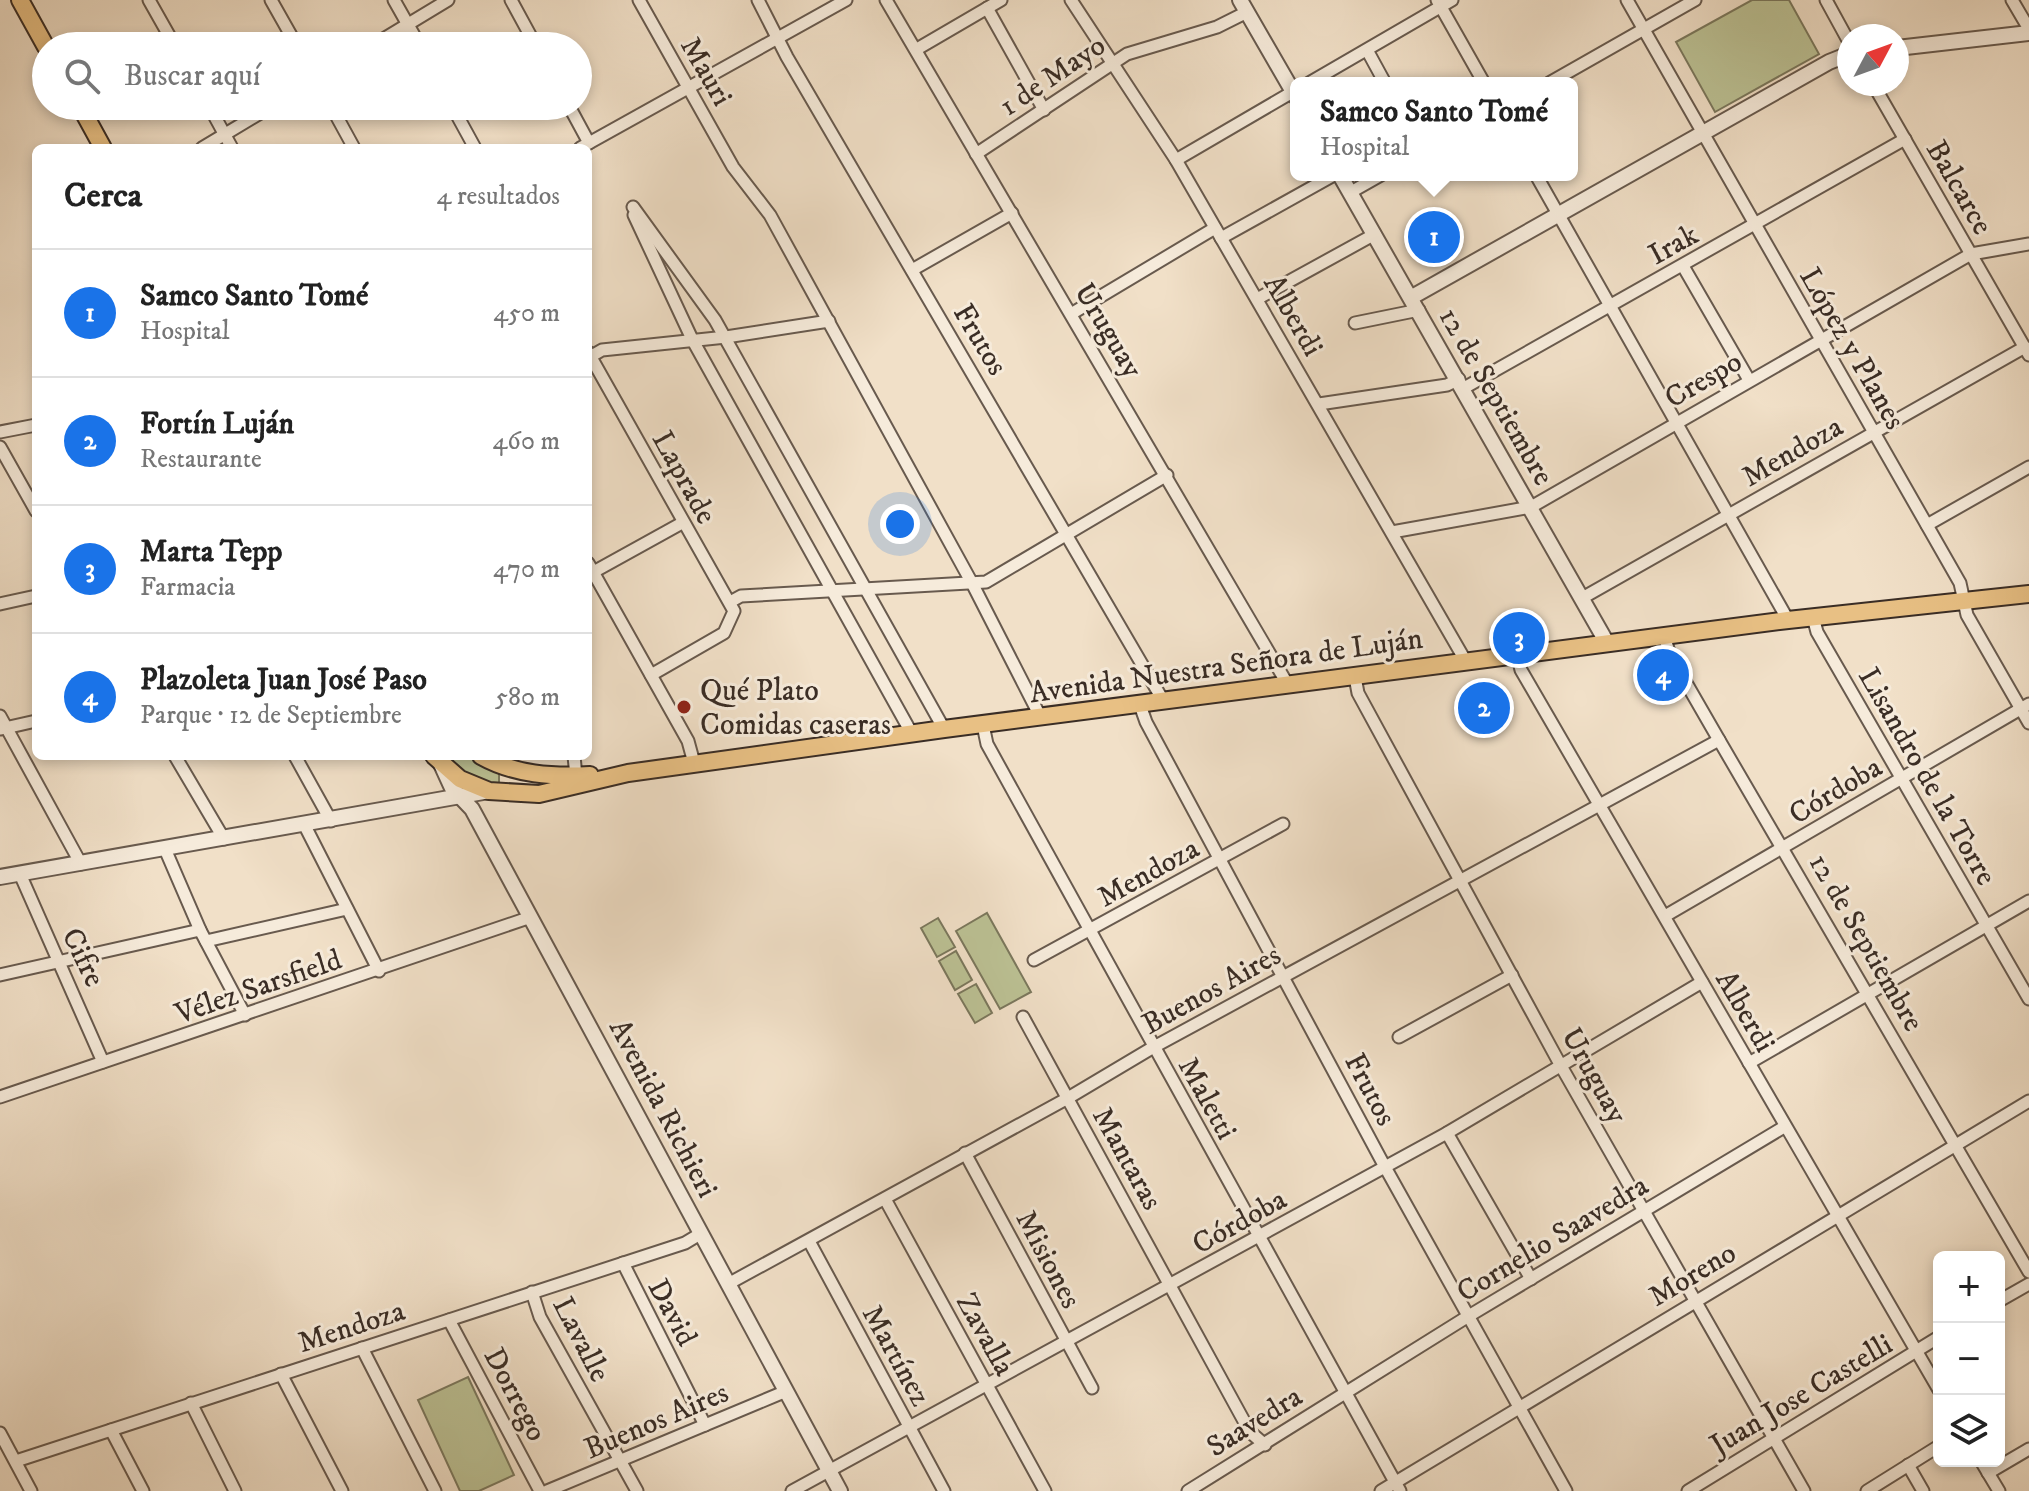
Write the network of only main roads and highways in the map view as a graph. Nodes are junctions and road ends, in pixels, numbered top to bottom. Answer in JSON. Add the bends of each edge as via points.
{"nodes":[{"id":1,"x":20,"y":0,"type":"edge"},
{"id":2,"x":38,"y":32,"type":"edge"},
{"id":3,"x":88,"y":120,"type":"edge"},
{"id":4,"x":101,"y":144,"type":"edge"},
{"id":5,"x":2029,"y":594,"type":"edge"},
{"id":6,"x":437,"y":760,"type":"edge"},
{"id":7,"x":489,"y":760,"type":"edge"},
{"id":8,"x":504,"y":767,"type":"junction"},
{"id":9,"x":628,"y":773,"type":"junction"},
{"id":10,"x":492,"y":792,"type":"junction"}],
"edges":[{"from":1,"to":2,"type":"main road"},
{"from":3,"to":4,"type":"main road"},
{"from":5,"to":9,"type":"main road","name":"Avenida Nuestra Señora de Luján","via":[[1465,660]]},
{"from":6,"to":10,"type":"main road","name":"Avenida Nuestra Señora de Luján","via":[[460,779]]},
{"from":7,"to":8,"type":"main road"},
{"from":8,"to":9,"type":"main road","via":[[549,776]]},
{"from":8,"to":10,"type":"main road","via":[[508,781]]},
{"from":9,"to":10,"type":"main road","name":"Avenida Nuestra Señora de Luján","via":[[548,792]]}]}
